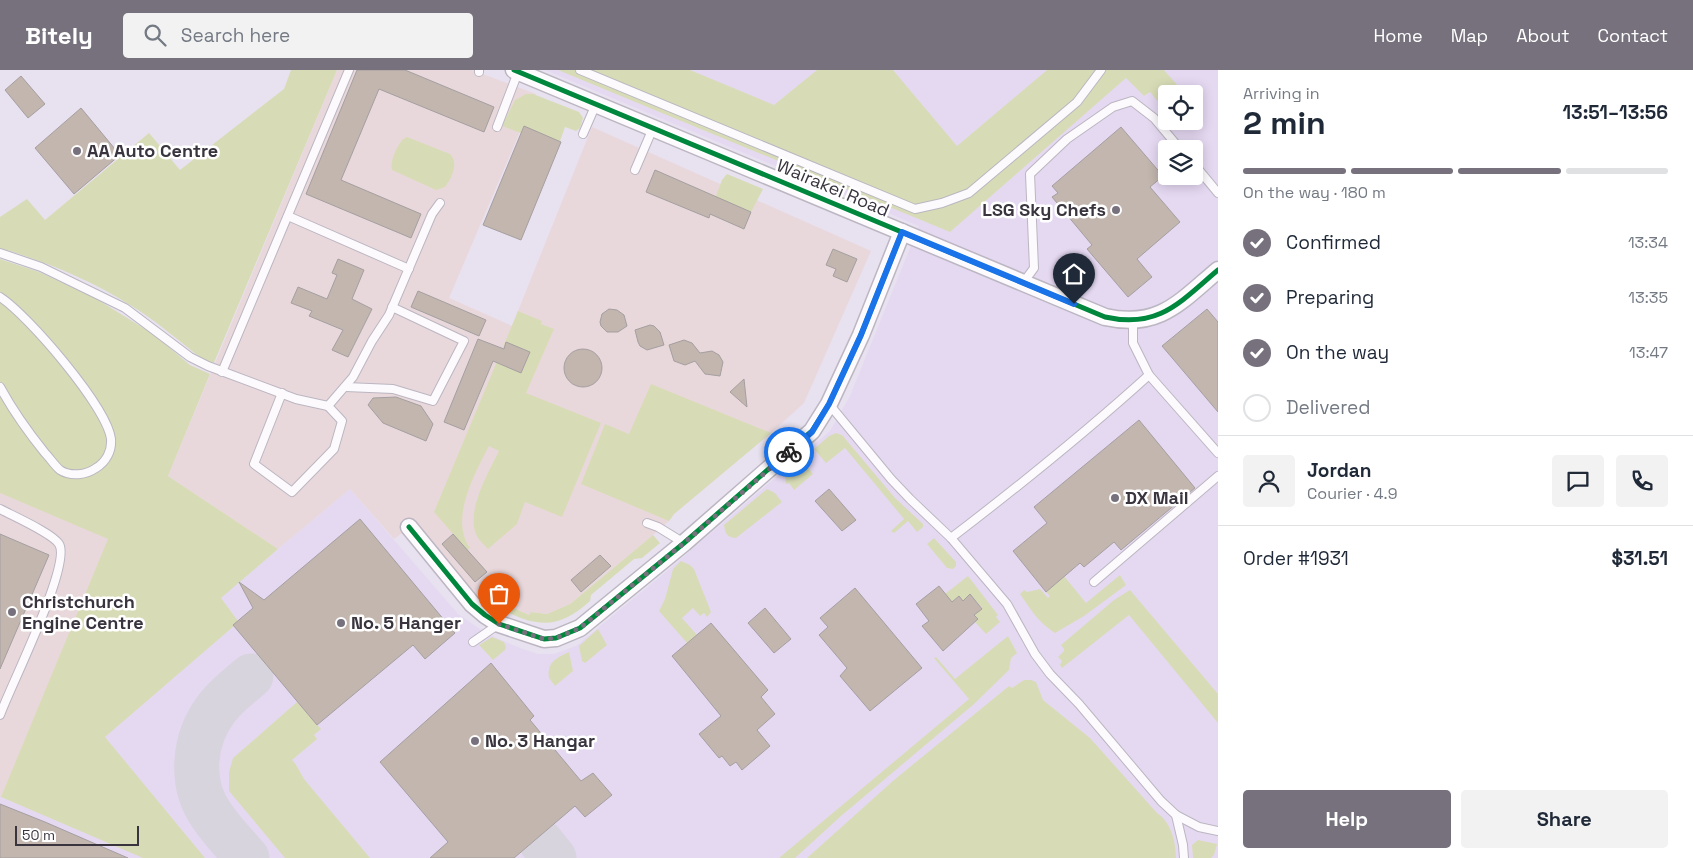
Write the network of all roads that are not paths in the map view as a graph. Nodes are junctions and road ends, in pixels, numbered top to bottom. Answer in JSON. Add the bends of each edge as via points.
{"nodes":[{"id":1,"x":350,"y":70,"type":"edge"},
{"id":2,"x":580,"y":70,"type":"edge"},
{"id":3,"x":1102,"y":70,"type":"edge"},
{"id":4,"x":516,"y":71,"type":"edge"},
{"id":5,"x":596,"y":104,"type":"junction"},
{"id":6,"x":496,"y":127,"type":"dead end"},
{"id":7,"x":654,"y":128,"type":"junction"},
{"id":8,"x":583,"y":134,"type":"dead end"},
{"id":9,"x":1172,"y":140,"type":"edge"},
{"id":10,"x":635,"y":170,"type":"dead end"},
{"id":11,"x":1203,"y":175,"type":"edge"},
{"id":12,"x":1218,"y":193,"type":"edge"},
{"id":13,"x":440,"y":203,"type":"dead end"},
{"id":14,"x":288,"y":216,"type":"junction"},
{"id":15,"x":902,"y":232,"type":"junction"},
{"id":16,"x":0,"y":253,"type":"edge"},
{"id":17,"x":408,"y":269,"type":"junction"},
{"id":18,"x":1218,"y":270,"type":"edge"},
{"id":19,"x":1023,"y":283,"type":"junction"},
{"id":20,"x":0,"y":297,"type":"edge"},
{"id":21,"x":392,"y":307,"type":"junction"},
{"id":22,"x":1132,"y":320,"type":"junction"},
{"id":23,"x":222,"y":372,"type":"junction"},
{"id":24,"x":1149,"y":375,"type":"junction"},
{"id":25,"x":0,"y":387,"type":"edge"},
{"id":26,"x":346,"y":387,"type":"junction"},
{"id":27,"x":282,"y":393,"type":"junction"},
{"id":28,"x":829,"y":404,"type":"junction"},
{"id":29,"x":328,"y":406,"type":"junction"},
{"id":30,"x":1218,"y":453,"type":"edge"},
{"id":31,"x":1218,"y":476,"type":"edge"},
{"id":32,"x":0,"y":508,"type":"edge"},
{"id":33,"x":647,"y":523,"type":"dead end"},
{"id":34,"x":409,"y":527,"type":"dead end"},
{"id":35,"x":951,"y":538,"type":"junction"},
{"id":36,"x":684,"y":543,"type":"junction"},
{"id":37,"x":1094,"y":582,"type":"dead end"},
{"id":38,"x":499,"y":624,"type":"junction"},
{"id":39,"x":473,"y":642,"type":"dead end"},
{"id":40,"x":0,"y":715,"type":"edge"},
{"id":41,"x":1176,"y":814,"type":"junction"},
{"id":42,"x":1218,"y":831,"type":"edge"},
{"id":43,"x":1184,"y":858,"type":"edge"}],
"edges":[{"from":1,"to":14,"type":"lane"},
{"from":2,"to":3,"type":"lane","via":[[915,209],[969,194],[1077,102]]},
{"from":4,"to":5,"type":"street","name":"Wairakei Road"},
{"from":4,"to":6,"type":"lane"},
{"from":5,"to":7,"type":"street","name":"Wairakei Road"},
{"from":5,"to":8,"type":"lane"},
{"from":7,"to":10,"type":"lane"},
{"from":7,"to":15,"type":"street","name":"Wairakei Road"},
{"from":9,"to":19,"type":"lane","via":[[1154,118],[1132,101],[1113,106],[1067,139],[1030,174],[1034,268]]},
{"from":11,"to":12,"type":"lane"},
{"from":13,"to":17,"type":"lane"},
{"from":14,"to":17,"type":"lane"},
{"from":14,"to":23,"type":"lane"},
{"from":15,"to":19,"type":"street","name":"Wairakei Road"},
{"from":15,"to":28,"type":"street"},
{"from":16,"to":23,"type":"lane","via":[[41,267],[125,308],[190,357]]},
{"from":17,"to":21,"type":"lane"},
{"from":18,"to":22,"type":"street","name":"Wairakei Road","via":[[1174,307],[1148,319]]},
{"from":19,"to":22,"type":"street","name":"Wairakei Road","via":[[1105,317]]},
{"from":20,"to":25,"type":"lane","via":[[20,312],[57,353],[99,409],[111,439],[104,462],[86,473],[70,474],[60,469],[12,410]]},
{"from":21,"to":26,"type":"lane"},
{"from":21,"to":26,"type":"lane","via":[[464,341],[434,401],[393,389]]},
{"from":22,"to":24,"type":"lane","via":[[1133,343]]},
{"from":23,"to":27,"type":"lane"},
{"from":24,"to":30,"type":"lane"},
{"from":24,"to":35,"type":"lane","via":[[1011,492]]},
{"from":26,"to":29,"type":"lane"},
{"from":27,"to":29,"type":"lane"},
{"from":27,"to":29,"type":"lane","via":[[254,464],[292,492],[334,449],[342,421]]},
{"from":28,"to":35,"type":"lane","via":[[910,499]]},
{"from":28,"to":36,"type":"street","via":[[802,442]]},
{"from":31,"to":37,"type":"lane"},
{"from":32,"to":40,"type":"lane","via":[[52,536],[60,544],[62,555],[49,600]]},
{"from":33,"to":36,"type":"lane"},
{"from":34,"to":38,"type":"street","via":[[472,604]]},
{"from":35,"to":41,"type":"lane","via":[[1007,604],[1050,674]]},
{"from":36,"to":38,"type":"street","via":[[570,634],[544,639]]},
{"from":38,"to":39,"type":"lane"},
{"from":41,"to":42,"type":"lane","via":[[1199,827]]},
{"from":41,"to":43,"type":"lane"}]}
